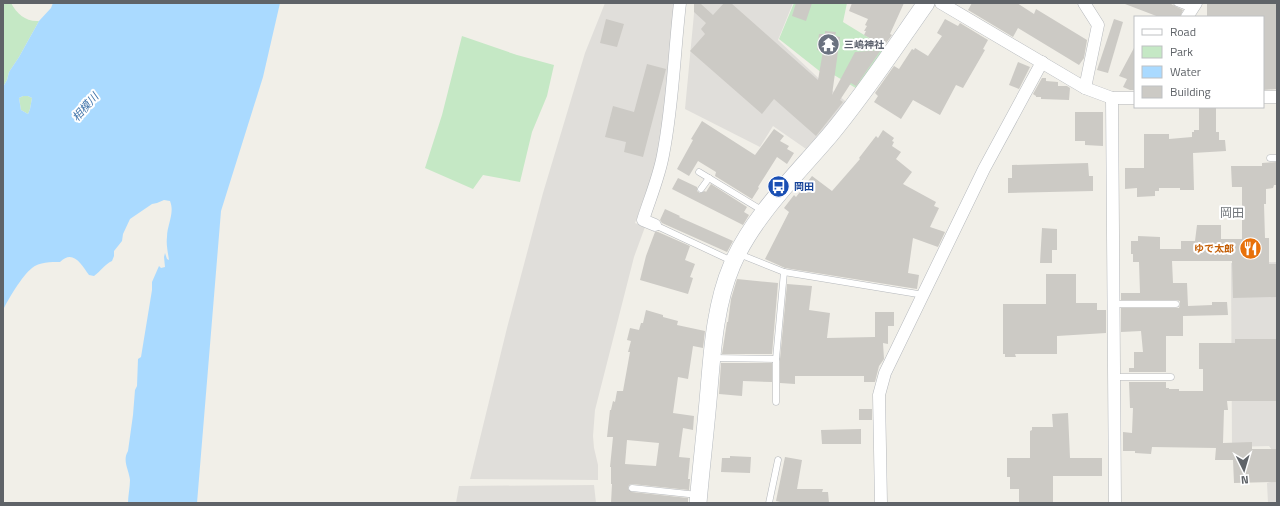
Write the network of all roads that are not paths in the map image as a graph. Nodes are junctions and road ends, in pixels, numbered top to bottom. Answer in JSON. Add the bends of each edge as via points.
{"nodes":[{"id":1,"x":680,"y":3,"type":"edge"},
{"id":2,"x":926,"y":3,"type":"edge"},
{"id":3,"x":941,"y":3,"type":"edge"},
{"id":4,"x":1084,"y":3,"type":"edge"},
{"id":5,"x":1177,"y":3,"type":"edge"},
{"id":6,"x":1191,"y":10,"type":"edge"},
{"id":7,"x":1042,"y":62,"type":"junction"},
{"id":8,"x":1085,"y":88,"type":"junction"},
{"id":9,"x":1264,"y":97,"type":"edge"},
{"id":10,"x":1277,"y":97,"type":"edge"},
{"id":11,"x":1112,"y":98,"type":"junction"},
{"id":12,"x":1134,"y":98,"type":"edge"},
{"id":13,"x":699,"y":172,"type":"dead end"},
{"id":14,"x":709,"y":178,"type":"junction"},
{"id":15,"x":701,"y":189,"type":"dead end"},
{"id":16,"x":764,"y":212,"type":"junction"},
{"id":17,"x":655,"y":225,"type":"joint"},
{"id":18,"x":736,"y":258,"type":"junction"},
{"id":19,"x":784,"y":272,"type":"junction"},
{"id":20,"x":924,"y":295,"type":"junction"},
{"id":21,"x":1113,"y":304,"type":"junction"},
{"id":22,"x":1176,"y":304,"type":"dead end"},
{"id":23,"x":712,"y":358,"type":"junction"},
{"id":24,"x":776,"y":359,"type":"junction"},
{"id":25,"x":1114,"y":377,"type":"junction"},
{"id":26,"x":1171,"y":377,"type":"dead end"},
{"id":27,"x":776,"y":402,"type":"dead end"},
{"id":28,"x":778,"y":460,"type":"dead end"},
{"id":29,"x":632,"y":488,"type":"dead end"},
{"id":30,"x":699,"y":499,"type":"edge"},
{"id":31,"x":769,"y":503,"type":"edge"},
{"id":32,"x":881,"y":503,"type":"edge"},
{"id":33,"x":1115,"y":503,"type":"edge"}],
"edges":[{"from":1,"to":17,"type":"street","via":[[667,133],[661,163],[643,220]]},
{"from":2,"to":16,"type":"street","via":[[856,103]]},
{"from":3,"to":7,"type":"street"},
{"from":4,"to":8,"type":"street","via":[[1098,25]]},
{"from":5,"to":6,"type":"lane"},
{"from":7,"to":8,"type":"street"},
{"from":7,"to":20,"type":"street","via":[[984,168]]},
{"from":8,"to":11,"type":"street"},
{"from":9,"to":10,"type":"street"},
{"from":11,"to":12,"type":"street"},
{"from":11,"to":21,"type":"street"},
{"from":13,"to":14,"type":"lane"},
{"from":14,"to":15,"type":"lane"},
{"from":14,"to":16,"type":"lane"},
{"from":16,"to":18,"type":"street"},
{"from":17,"to":18,"type":"lane"},
{"from":18,"to":19,"type":"lane"},
{"from":18,"to":23,"type":"street","via":[[724,287]]},
{"from":19,"to":20,"type":"lane"},
{"from":19,"to":24,"type":"lane"},
{"from":20,"to":32,"type":"street","via":[[885,373],[880,394]]},
{"from":21,"to":22,"type":"lane"},
{"from":21,"to":25,"type":"street"},
{"from":23,"to":24,"type":"lane"},
{"from":23,"to":30,"type":"street"},
{"from":24,"to":27,"type":"lane"},
{"from":25,"to":26,"type":"lane"},
{"from":25,"to":33,"type":"street"},
{"from":28,"to":31,"type":"lane"},
{"from":29,"to":30,"type":"lane"}]}
